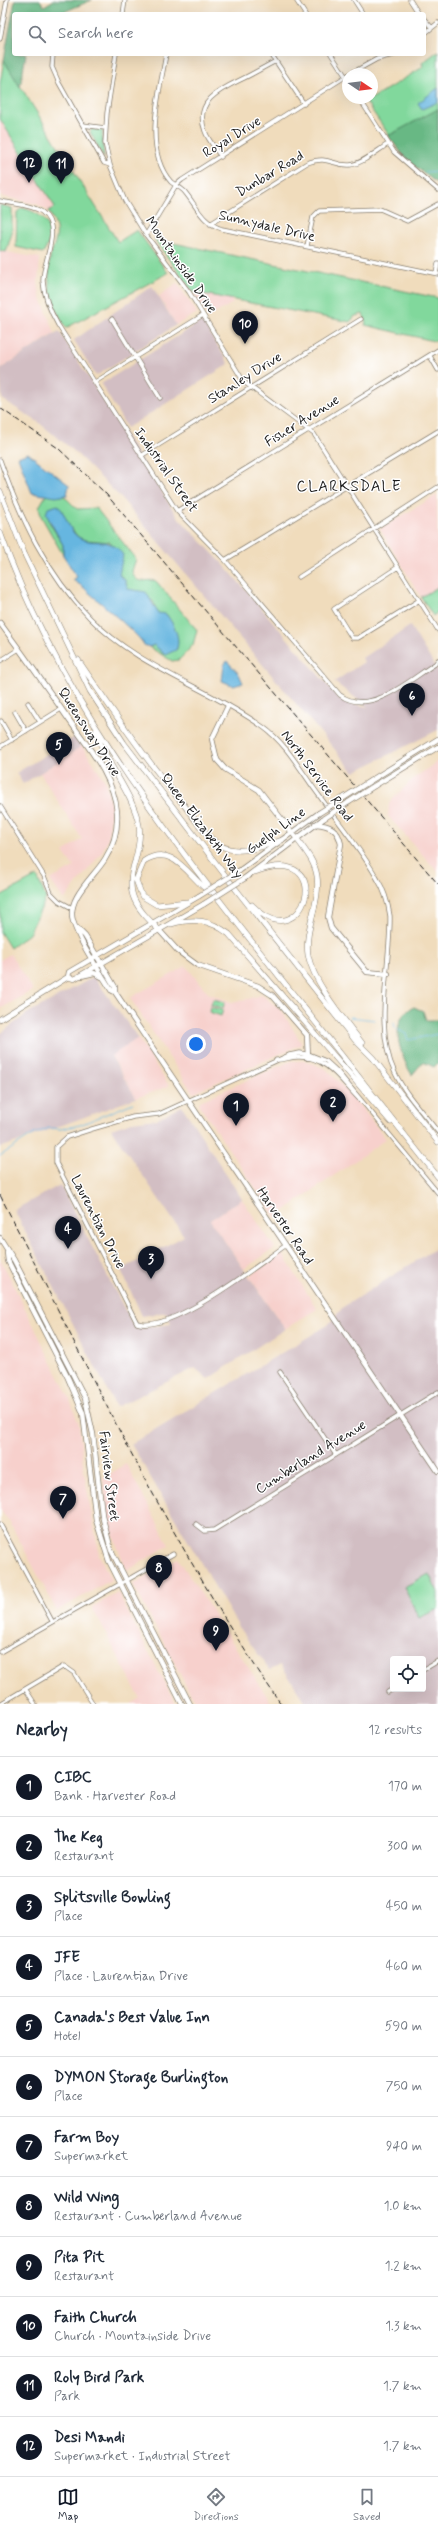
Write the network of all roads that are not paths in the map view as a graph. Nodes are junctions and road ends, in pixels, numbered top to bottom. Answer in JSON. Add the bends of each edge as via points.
{"nodes":[{"id":1,"x":7,"y":0,"type":"edge"},
{"id":2,"x":125,"y":0,"type":"edge"},
{"id":3,"x":296,"y":0,"type":"edge"},
{"id":4,"x":354,"y":0,"type":"edge"},
{"id":5,"x":410,"y":0,"type":"edge"},
{"id":6,"x":123,"y":12,"type":"edge"},
{"id":7,"x":304,"y":12,"type":"edge"},
{"id":8,"x":362,"y":12,"type":"edge"},
{"id":9,"x":419,"y":12,"type":"edge"},
{"id":10,"x":426,"y":21,"type":"edge"},
{"id":11,"x":438,"y":23,"type":"edge"},
{"id":12,"x":432,"y":28,"type":"junction"},
{"id":13,"x":426,"y":32,"type":"edge"},
{"id":14,"x":0,"y":39,"type":"edge"},
{"id":15,"x":53,"y":56,"type":"edge"},
{"id":16,"x":116,"y":56,"type":"edge"},
{"id":17,"x":166,"y":56,"type":"edge"},
{"id":18,"x":272,"y":56,"type":"edge"},
{"id":19,"x":332,"y":56,"type":"edge"},
{"id":20,"x":385,"y":56,"type":"edge"},
{"id":21,"x":276,"y":61,"type":"junction"},
{"id":22,"x":362,"y":68,"type":"edge"},
{"id":23,"x":342,"y":69,"type":"edge"},
{"id":24,"x":342,"y":81,"type":"edge"},
{"id":25,"x":304,"y":104,"type":"junction"},
{"id":26,"x":363,"y":104,"type":"edge"},
{"id":27,"x":83,"y":125,"type":"junction"},
{"id":28,"x":105,"y":128,"type":"junction"},
{"id":29,"x":388,"y":144,"type":"junction"},
{"id":30,"x":221,"y":157,"type":"junction"},
{"id":31,"x":110,"y":165,"type":"junction"},
{"id":32,"x":176,"y":185,"type":"junction"},
{"id":33,"x":438,"y":190,"type":"edge"},
{"id":34,"x":0,"y":201,"type":"edge"},
{"id":35,"x":438,"y":204,"type":"edge"},
{"id":36,"x":210,"y":224,"type":"junction"},
{"id":37,"x":146,"y":235,"type":"junction"},
{"id":38,"x":307,"y":246,"type":"junction"},
{"id":39,"x":438,"y":264,"type":"edge"},
{"id":40,"x":437,"y":274,"type":"edge"},
{"id":41,"x":203,"y":315,"type":"junction"},
{"id":42,"x":112,"y":319,"type":"dead end"},
{"id":43,"x":361,"y":319,"type":"dead end"},
{"id":44,"x":438,"y":350,"type":"edge"},
{"id":45,"x":430,"y":356,"type":"junction"},
{"id":46,"x":135,"y":358,"type":"junction"},
{"id":47,"x":438,"y":370,"type":"edge"},
{"id":48,"x":95,"y":382,"type":"junction"},
{"id":49,"x":251,"y":387,"type":"junction"},
{"id":50,"x":160,"y":398,"type":"dead end"},
{"id":51,"x":310,"y":429,"type":"junction"},
{"id":52,"x":438,"y":431,"type":"edge"},
{"id":53,"x":141,"y":456,"type":"junction"},
{"id":54,"x":0,"y":460,"type":"edge"},
{"id":55,"x":346,"y":486,"type":"junction"},
{"id":56,"x":438,"y":487,"type":"edge"},
{"id":57,"x":0,"y":491,"type":"edge"},
{"id":58,"x":177,"y":511,"type":"junction"},
{"id":59,"x":373,"y":528,"type":"junction"},
{"id":60,"x":0,"y":532,"type":"edge"},
{"id":61,"x":225,"y":560,"type":"junction"},
{"id":62,"x":398,"y":567,"type":"junction"},
{"id":63,"x":299,"y":577,"type":"dead end"},
{"id":64,"x":418,"y":601,"type":"junction"},
{"id":65,"x":56,"y":621,"type":"junction"},
{"id":66,"x":0,"y":623,"type":"edge"},
{"id":67,"x":438,"y":630,"type":"edge"},
{"id":68,"x":19,"y":649,"type":"junction"},
{"id":69,"x":438,"y":660,"type":"edge"},
{"id":70,"x":0,"y":661,"type":"edge"},
{"id":71,"x":436,"y":664,"type":"edge"},
{"id":72,"x":28,"y":703,"type":"dead end"},
{"id":73,"x":228,"y":706,"type":"junction"},
{"id":74,"x":61,"y":709,"type":"junction"},
{"id":75,"x":15,"y":712,"type":"dead end"},
{"id":76,"x":1,"y":721,"type":"dead end"},
{"id":77,"x":40,"y":722,"type":"junction"},
{"id":78,"x":95,"y":726,"type":"junction"},
{"id":79,"x":26,"y":731,"type":"junction"},
{"id":80,"x":438,"y":738,"type":"edge"},
{"id":81,"x":12,"y":740,"type":"junction"},
{"id":82,"x":438,"y":747,"type":"edge"},
{"id":83,"x":0,"y":748,"type":"edge"},
{"id":84,"x":0,"y":806,"type":"edge"},
{"id":85,"x":315,"y":824,"type":"junction"},
{"id":86,"x":292,"y":832,"type":"junction"},
{"id":87,"x":297,"y":839,"type":"junction"},
{"id":88,"x":282,"y":840,"type":"junction"},
{"id":89,"x":255,"y":872,"type":"junction"},
{"id":90,"x":231,"y":883,"type":"junction"},
{"id":91,"x":214,"y":894,"type":"junction"},
{"id":92,"x":186,"y":902,"type":"junction"},
{"id":93,"x":72,"y":908,"type":"junction"},
{"id":94,"x":152,"y":923,"type":"junction"},
{"id":95,"x":171,"y":924,"type":"junction"},
{"id":96,"x":158,"y":930,"type":"junction"},
{"id":97,"x":94,"y":957,"type":"junction"},
{"id":98,"x":98,"y":964,"type":"junction"},
{"id":99,"x":388,"y":974,"type":"junction"},
{"id":100,"x":68,"y":977,"type":"junction"},
{"id":101,"x":74,"y":978,"type":"junction"},
{"id":102,"x":106,"y":982,"type":"junction"},
{"id":103,"x":115,"y":992,"type":"junction"},
{"id":104,"x":0,"y":1019,"type":"edge"},
{"id":105,"x":308,"y":1056,"type":"junction"},
{"id":106,"x":373,"y":1058,"type":"junction"},
{"id":107,"x":188,"y":1102,"type":"junction"},
{"id":108,"x":399,"y":1128,"type":"junction"},
{"id":109,"x":438,"y":1132,"type":"edge"},
{"id":110,"x":438,"y":1142,"type":"edge"},
{"id":111,"x":438,"y":1177,"type":"edge"},
{"id":112,"x":438,"y":1193,"type":"edge"},
{"id":113,"x":0,"y":1238,"type":"edge"},
{"id":114,"x":284,"y":1246,"type":"junction"},
{"id":115,"x":7,"y":1252,"type":"junction"},
{"id":116,"x":280,"y":1372,"type":"dead end"},
{"id":117,"x":438,"y":1392,"type":"edge"},
{"id":118,"x":400,"y":1415,"type":"junction"},
{"id":119,"x":336,"y":1455,"type":"junction"},
{"id":120,"x":438,"y":1471,"type":"edge"},
{"id":121,"x":0,"y":1524,"type":"edge"},
{"id":122,"x":196,"y":1524,"type":"dead end"},
{"id":123,"x":173,"y":1554,"type":"dead end"},
{"id":124,"x":125,"y":1580,"type":"junction"},
{"id":125,"x":120,"y":1583,"type":"junction"},
{"id":126,"x":52,"y":1621,"type":"junction"},
{"id":127,"x":0,"y":1652,"type":"edge"},
{"id":128,"x":438,"y":1661,"type":"edge"},
{"id":129,"x":426,"y":1668,"type":"edge"},
{"id":130,"x":26,"y":1690,"type":"junction"},
{"id":131,"x":0,"y":1704,"type":"edge"},
{"id":132,"x":35,"y":1704,"type":"edge"},
{"id":133,"x":93,"y":1704,"type":"edge"},
{"id":134,"x":182,"y":1704,"type":"edge"},
{"id":135,"x":190,"y":1704,"type":"edge"}],
"edges":[{"from":1,"to":14,"type":"street"},
{"from":2,"to":6,"type":"street"},
{"from":3,"to":7,"type":"street"},
{"from":4,"to":8,"type":"street"},
{"from":5,"to":9,"type":"street"},
{"from":10,"to":12,"type":"street"},
{"from":11,"to":12,"type":"street"},
{"from":12,"to":13,"type":"street"},
{"from":15,"to":27,"type":"street","via":[[53,70]]},
{"from":16,"to":28,"type":"street","name":"Mountainside Drive"},
{"from":17,"to":32,"type":"street","name":"Sunnydale Drive","via":[[154,142],[169,178]]},
{"from":18,"to":21,"type":"street"},
{"from":19,"to":23,"type":"street"},
{"from":20,"to":22,"type":"street","name":"Royal Drive"},
{"from":21,"to":25,"type":"street"},
{"from":21,"to":30,"type":"street","via":[[220,89],[207,102],[203,110],[203,125]]},
{"from":24,"to":25,"type":"street","name":"Royal Drive"},
{"from":25,"to":30,"type":"street","name":"Royal Drive"},
{"from":26,"to":29,"type":"street"},
{"from":27,"to":28,"type":"street"},
{"from":27,"to":31,"type":"street","via":[[104,163]]},
{"from":28,"to":31,"type":"street","name":"Mountainside Drive"},
{"from":29,"to":33,"type":"street","via":[[413,170]]},
{"from":29,"to":36,"type":"street","name":"Dunbar Road","via":[[358,163],[350,165],[323,159],[307,163]]},
{"from":30,"to":32,"type":"street","name":"Royal Drive"},
{"from":31,"to":37,"type":"street","name":"Mountainside Drive","via":[[119,190]]},
{"from":32,"to":36,"type":"street","name":"Sunnydale Drive","via":[[183,190],[202,218]]},
{"from":32,"to":37,"type":"street","name":"Royal Drive"},
{"from":34,"to":48,"type":"street","name":"Industrial Street","via":[[36,209],[46,216],[50,223],[52,239],[44,270],[48,305]]},
{"from":35,"to":38,"type":"street","via":[[407,222],[380,209],[320,211],[313,217]]},
{"from":36,"to":38,"type":"street","name":"Sunnydale Drive","via":[[222,229]]},
{"from":37,"to":41,"type":"street","name":"Mountainside Drive"},
{"from":38,"to":40,"type":"street","name":"Sunnydale Drive"},
{"from":39,"to":40,"type":"street","name":"Sunnydale Drive"},
{"from":41,"to":46,"type":"street"},
{"from":41,"to":49,"type":"street","name":"Mountainside Drive","via":[[244,382]]},
{"from":42,"to":46,"type":"street"},
{"from":43,"to":49,"type":"street","name":"Stanley Drive"},
{"from":44,"to":45,"type":"street","name":"Fisher Avenue"},
{"from":45,"to":47,"type":"street"},
{"from":45,"to":51,"type":"street","name":"Fisher Avenue"},
{"from":46,"to":48,"type":"street"},
{"from":46,"to":50,"type":"street"},
{"from":48,"to":53,"type":"street","name":"Industrial Street"},
{"from":49,"to":51,"type":"street","name":"Mountainside Drive"},
{"from":49,"to":53,"type":"street","name":"Stanley Drive"},
{"from":51,"to":55,"type":"street","name":"Mountainside Drive"},
{"from":51,"to":58,"type":"street","name":"Fisher Avenue"},
{"from":52,"to":55,"type":"street"},
{"from":53,"to":58,"type":"street","name":"Industrial Street"},
{"from":54,"to":73,"type":"street","name":"North Service Road","via":[[25,526],[52,570],[90,619],[138,657]]},
{"from":55,"to":59,"type":"street","name":"Mountainside Drive"},
{"from":55,"to":61,"type":"street"},
{"from":56,"to":59,"type":"street"},
{"from":57,"to":65,"type":"highway","name":"Queen Elizabeth Way","via":[[24,553]]},
{"from":58,"to":61,"type":"street","name":"Industrial Street"},
{"from":59,"to":62,"type":"street","name":"Mountainside Drive"},
{"from":59,"to":63,"type":"street"},
{"from":60,"to":78,"type":"highway","via":[[38,627]]},
{"from":61,"to":71,"type":"street","name":"Industrial Street","via":[[295,644],[345,698],[362,703],[377,700]]},
{"from":62,"to":64,"type":"street","name":"Mountainside Drive"},
{"from":62,"to":64,"type":"street","via":[[334,609],[352,638],[358,638]]},
{"from":64,"to":67,"type":"street","name":"Mountainside Drive"},
{"from":65,"to":88,"type":"highway","via":[[76,656],[142,754],[212,839],[228,848],[240,850],[264,847]]},
{"from":65,"to":90,"type":"highway","name":"Queen Elizabeth Way","via":[[90,691],[124,743]]},
{"from":66,"to":68,"type":"main road","name":"Queensway Drive"},
{"from":68,"to":70,"type":"street"},
{"from":68,"to":74,"type":"main road","name":"Queensway Drive"},
{"from":69,"to":71,"type":"street","name":"Industrial Street"},
{"from":72,"to":77,"type":"street"},
{"from":73,"to":86,"type":"main road","via":[[212,740],[217,760],[225,769],[259,790]]},
{"from":73,"to":99,"type":"street","name":"North Service Road","via":[[262,726],[276,738],[379,880],[387,899],[390,916]]},
{"from":74,"to":77,"type":"street"},
{"from":74,"to":93,"type":"main road","name":"Queensway Drive","via":[[108,779],[116,802],[117,820],[106,858],[75,900]]},
{"from":75,"to":79,"type":"street"},
{"from":76,"to":81,"type":"street"},
{"from":77,"to":79,"type":"street"},
{"from":78,"to":91,"type":"highway","via":[[135,786]]},
{"from":78,"to":94,"type":"highway","via":[[101,748],[139,824],[139,840],[130,892],[135,903]]},
{"from":79,"to":81,"type":"street"},
{"from":80,"to":86,"type":"main road","name":"Guelph Line","bridge":true},
{"from":81,"to":83,"type":"street"},
{"from":82,"to":85,"type":"main road","name":"Guelph Line","bridge":true},
{"from":84,"to":93,"type":"street","via":[[44,876],[51,893]]},
{"from":85,"to":87,"type":"main road","name":"Guelph Line"},
{"from":85,"to":99,"type":"main road","via":[[333,828],[339,835],[341,844],[328,916],[331,928],[367,972]]},
{"from":86,"to":87,"type":"main road"},
{"from":86,"to":88,"type":"main road","name":"Guelph Line"},
{"from":87,"to":89,"type":"main road","name":"Guelph Line"},
{"from":87,"to":106,"type":"highway","via":[[311,860],[317,877],[308,939],[311,966],[332,1001]]},
{"from":88,"to":92,"type":"main road","name":"Guelph Line","bridge":true,"via":[[239,871]]},
{"from":89,"to":90,"type":"highway","via":[[276,865],[289,867],[297,872],[305,881],[307,891],[302,909],[287,920],[272,920],[255,908]]},
{"from":89,"to":95,"type":"main road","name":"Guelph Line","bridge":true},
{"from":90,"to":106,"type":"highway","name":"Queen Elizabeth Way","via":[[355,1040]]},
{"from":91,"to":92,"type":"highway","via":[[172,857],[157,856],[144,861],[136,880],[142,896],[157,905]]},
{"from":91,"to":108,"type":"highway"},
{"from":92,"to":94,"type":"main road","name":"Guelph Line"},
{"from":93,"to":97,"type":"main road","via":[[73,920],[80,939]]},
{"from":94,"to":96,"type":"highway"},
{"from":94,"to":97,"type":"main road","name":"Guelph Line"},
{"from":95,"to":96,"type":"main road","name":"Guelph Line"},
{"from":95,"to":108,"type":"highway","via":[[192,919],[207,920],[229,934],[387,1118]]},
{"from":96,"to":98,"type":"main road","name":"Guelph Line"},
{"from":96,"to":105,"type":"main road","via":[[197,965],[258,986],[272,995],[306,1035],[309,1042]]},
{"from":97,"to":98,"type":"main road","name":"Harvester Road"},
{"from":97,"to":100,"type":"main road","name":"Guelph Line","via":[[69,972]]},
{"from":98,"to":101,"type":"main road","name":"Guelph Line"},
{"from":98,"to":102,"type":"main road","name":"Harvester Road"},
{"from":98,"to":103,"type":"main road","name":"Harvester Road","via":[[115,987]]},
{"from":99,"to":109,"type":"street","name":"North Service Road","via":[[385,1030],[388,1054],[404,1088]]},
{"from":100,"to":101,"type":"main road"},
{"from":100,"to":104,"type":"main road","name":"Guelph Line"},
{"from":101,"to":102,"type":"main road","via":[[94,973]]},
{"from":102,"to":103,"type":"main road","name":"Harvester Road"},
{"from":103,"to":107,"type":"main road","name":"Harvester Road"},
{"from":105,"to":107,"type":"street","via":[[292,1054],[276,1060]]},
{"from":105,"to":112,"type":"street","via":[[333,1066]]},
{"from":106,"to":110,"type":"highway","name":"Queen Elizabeth Way"},
{"from":107,"to":114,"type":"main road","name":"Harvester Road"},
{"from":107,"to":114,"type":"street","name":"Laurentian Drive","via":[[159,1114],[134,1117],[67,1137],[56,1147],[56,1163],[137,1323],[152,1324],[196,1306]]},
{"from":108,"to":111,"type":"highway"},
{"from":113,"to":115,"type":"main road","name":"Fairview Street"},
{"from":114,"to":118,"type":"main road","name":"Harvester Road"},
{"from":115,"to":124,"type":"main road","name":"Fairview Street","via":[[14,1260],[84,1398],[93,1434],[105,1531]]},
{"from":115,"to":125,"type":"main road","name":"Fairview Street","via":[[8,1261],[68,1378],[83,1413],[96,1520],[102,1543]]},
{"from":116,"to":119,"type":"street"},
{"from":117,"to":118,"type":"street","name":"Cumberland Avenue"},
{"from":118,"to":119,"type":"street","name":"Cumberland Avenue"},
{"from":118,"to":120,"type":"main road","name":"Harvester Road"},
{"from":119,"to":122,"type":"street","name":"Cumberland Avenue","via":[[214,1530],[205,1531]]},
{"from":121,"to":126,"type":"street"},
{"from":123,"to":124,"type":"street"},
{"from":124,"to":125,"type":"street"},
{"from":124,"to":135,"type":"main road","name":"Fairview Street"},
{"from":125,"to":126,"type":"street"},
{"from":125,"to":134,"type":"main road","name":"Fairview Street"},
{"from":126,"to":127,"type":"street"},
{"from":128,"to":129,"type":"street"},
{"from":130,"to":131,"type":"street"},
{"from":130,"to":132,"type":"street"},
{"from":130,"to":133,"type":"street","via":[[64,1666],[74,1673]]}]}
